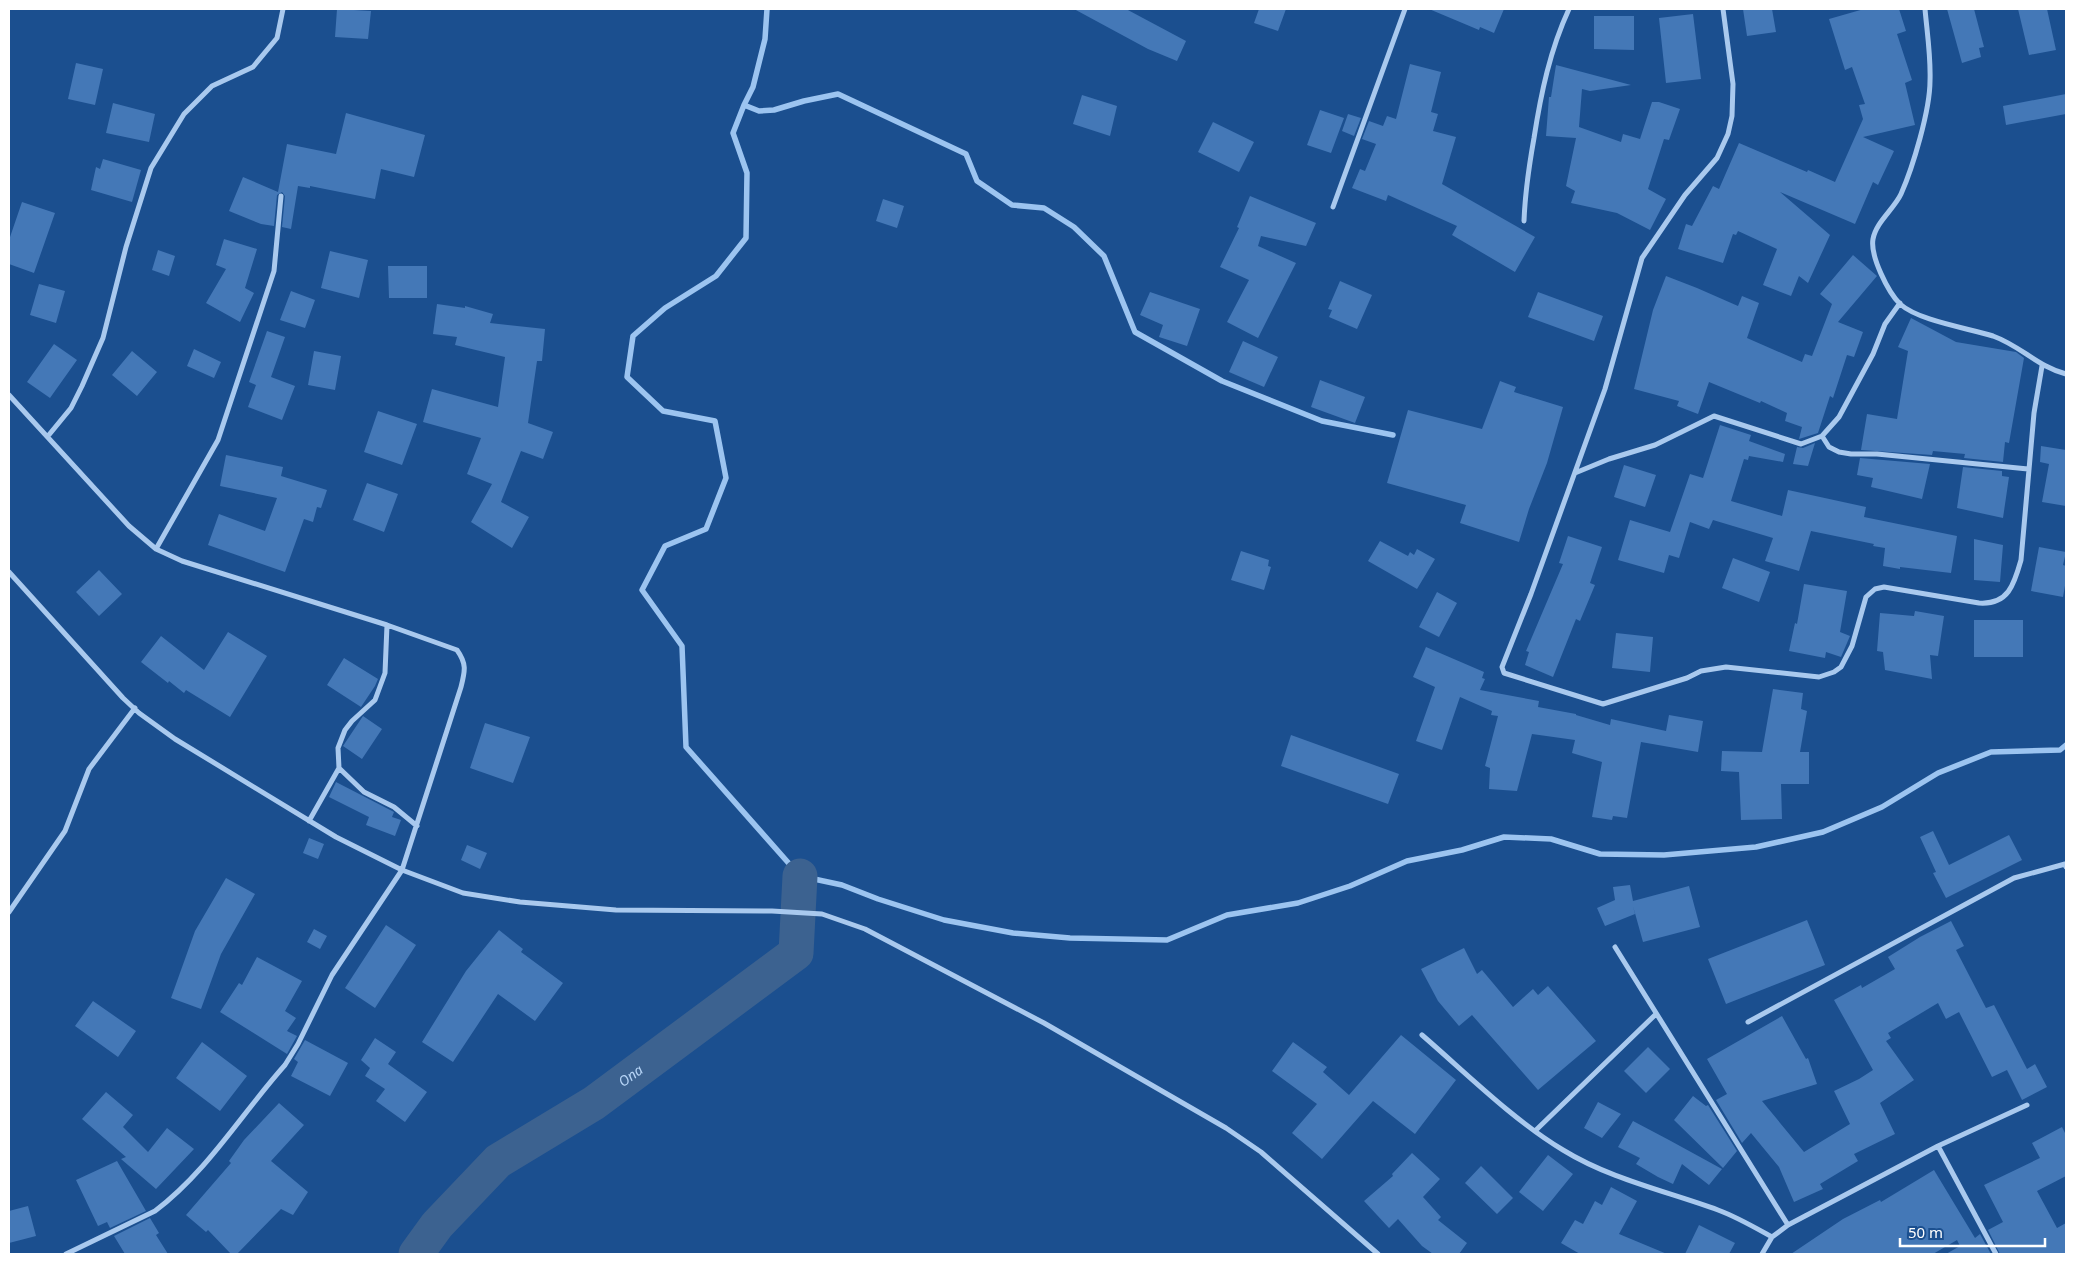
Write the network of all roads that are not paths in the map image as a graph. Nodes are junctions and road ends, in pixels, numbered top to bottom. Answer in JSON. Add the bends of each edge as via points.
{"nodes":[{"id":1,"x":283,"y":9,"type":"edge"},
{"id":2,"x":1405,"y":9,"type":"edge"},
{"id":3,"x":1568,"y":9,"type":"edge"},
{"id":4,"x":1723,"y":9,"type":"edge"},
{"id":5,"x":1925,"y":9,"type":"edge"},
{"id":6,"x":281,"y":196,"type":"dead end"},
{"id":7,"x":1333,"y":207,"type":"dead end"},
{"id":8,"x":1524,"y":221,"type":"dead end"},
{"id":9,"x":1900,"y":303,"type":"junction"},
{"id":10,"x":2042,"y":366,"type":"junction"},
{"id":11,"x":2066,"y":374,"type":"edge"},
{"id":12,"x":9,"y":395,"type":"edge"},
{"id":13,"x":48,"y":436,"type":"junction"},
{"id":14,"x":1822,"y":436,"type":"junction"},
{"id":15,"x":2028,"y":469,"type":"junction"},
{"id":16,"x":1575,"y":473,"type":"junction"},
{"id":17,"x":156,"y":549,"type":"junction"},
{"id":18,"x":9,"y":572,"type":"edge"},
{"id":19,"x":387,"y":625,"type":"junction"},
{"id":20,"x":135,"y":708,"type":"junction"},
{"id":21,"x":339,"y":768,"type":"junction"},
{"id":22,"x":309,"y":821,"type":"junction"},
{"id":23,"x":417,"y":826,"type":"junction"},
{"id":24,"x":2066,"y":866,"type":"edge"},
{"id":25,"x":402,"y":870,"type":"junction"},
{"id":26,"x":9,"y":912,"type":"edge"},
{"id":27,"x":1615,"y":947,"type":"dead end"},
{"id":28,"x":1656,"y":1014,"type":"junction"},
{"id":29,"x":1748,"y":1022,"type":"dead end"},
{"id":30,"x":1422,"y":1035,"type":"dead end"},
{"id":31,"x":2027,"y":1106,"type":"dead end"},
{"id":32,"x":1535,"y":1131,"type":"junction"},
{"id":33,"x":1938,"y":1146,"type":"junction"},
{"id":34,"x":1788,"y":1225,"type":"junction"},
{"id":35,"x":1772,"y":1237,"type":"junction"},
{"id":36,"x":66,"y":1254,"type":"edge"},
{"id":37,"x":1378,"y":1254,"type":"edge"},
{"id":38,"x":1762,"y":1254,"type":"edge"},
{"id":39,"x":1996,"y":1254,"type":"edge"}],
"edges":[{"from":1,"to":13,"type":"street","via":[[277,38],[253,67],[212,86],[184,114],[151,168],[103,338],[71,408]]},
{"from":2,"to":7,"type":"street"},
{"from":3,"to":8,"type":"street","via":[[1542,87],[1525,194]]},
{"from":4,"to":16,"type":"street","via":[[1733,84],[1728,134],[1717,158],[1685,195],[1642,258],[1605,389]]},
{"from":5,"to":9,"type":"street","via":[[1930,65],[1928,101],[1909,175],[1900,197],[1873,238],[1872,253]]},
{"from":6,"to":17,"type":"street","via":[[274,271],[218,440]]},
{"from":9,"to":10,"type":"street","via":[[1918,314],[1994,336],[2014,345]]},
{"from":9,"to":14,"type":"street","via":[[1839,417]]},
{"from":10,"to":11,"type":"street"},
{"from":10,"to":15,"type":"street"},
{"from":12,"to":13,"type":"street"},
{"from":13,"to":17,"type":"street","via":[[129,526]]},
{"from":14,"to":15,"type":"street","via":[[1829,447],[1851,454]]},
{"from":14,"to":16,"type":"street","via":[[1801,444],[1714,416],[1654,445]]},
{"from":15,"to":16,"type":"street","via":[[2021,560],[2015,583],[1993,604],[1884,587],[1875,589],[1866,597],[1852,646],[1834,672],[1819,677],[1726,667],[1701,671],[1604,704],[1504,673],[1502,667]]},
{"from":17,"to":19,"type":"street","via":[[182,561]]},
{"from":18,"to":20,"type":"street"},
{"from":19,"to":21,"type":"street","via":[[385,673],[375,700],[352,721],[341,739]]},
{"from":19,"to":23,"type":"street","via":[[457,650],[464,660],[461,687]]},
{"from":20,"to":22,"type":"street","via":[[175,739]]},
{"from":20,"to":26,"type":"street","via":[[89,769],[66,831]]},
{"from":21,"to":22,"type":"street"},
{"from":21,"to":23,"type":"street","via":[[364,792],[394,807]]},
{"from":22,"to":25,"type":"street"},
{"from":23,"to":25,"type":"street"},
{"from":24,"to":29,"type":"street","via":[[2014,878]]},
{"from":25,"to":36,"type":"street","via":[[332,975],[285,1065],[189,1180],[154,1210]]},
{"from":25,"to":37,"type":"street","via":[[463,893],[520,902],[616,910],[822,914],[866,929],[1044,1023],[1226,1128],[1261,1152]]},
{"from":27,"to":28,"type":"street"},
{"from":28,"to":32,"type":"street"},
{"from":28,"to":34,"type":"street"},
{"from":30,"to":32,"type":"street"},
{"from":31,"to":33,"type":"street"},
{"from":32,"to":35,"type":"street","via":[[1595,1167],[1718,1210]]},
{"from":33,"to":34,"type":"street"},
{"from":33,"to":39,"type":"street"},
{"from":34,"to":35,"type":"street"},
{"from":35,"to":38,"type":"street"}]}
